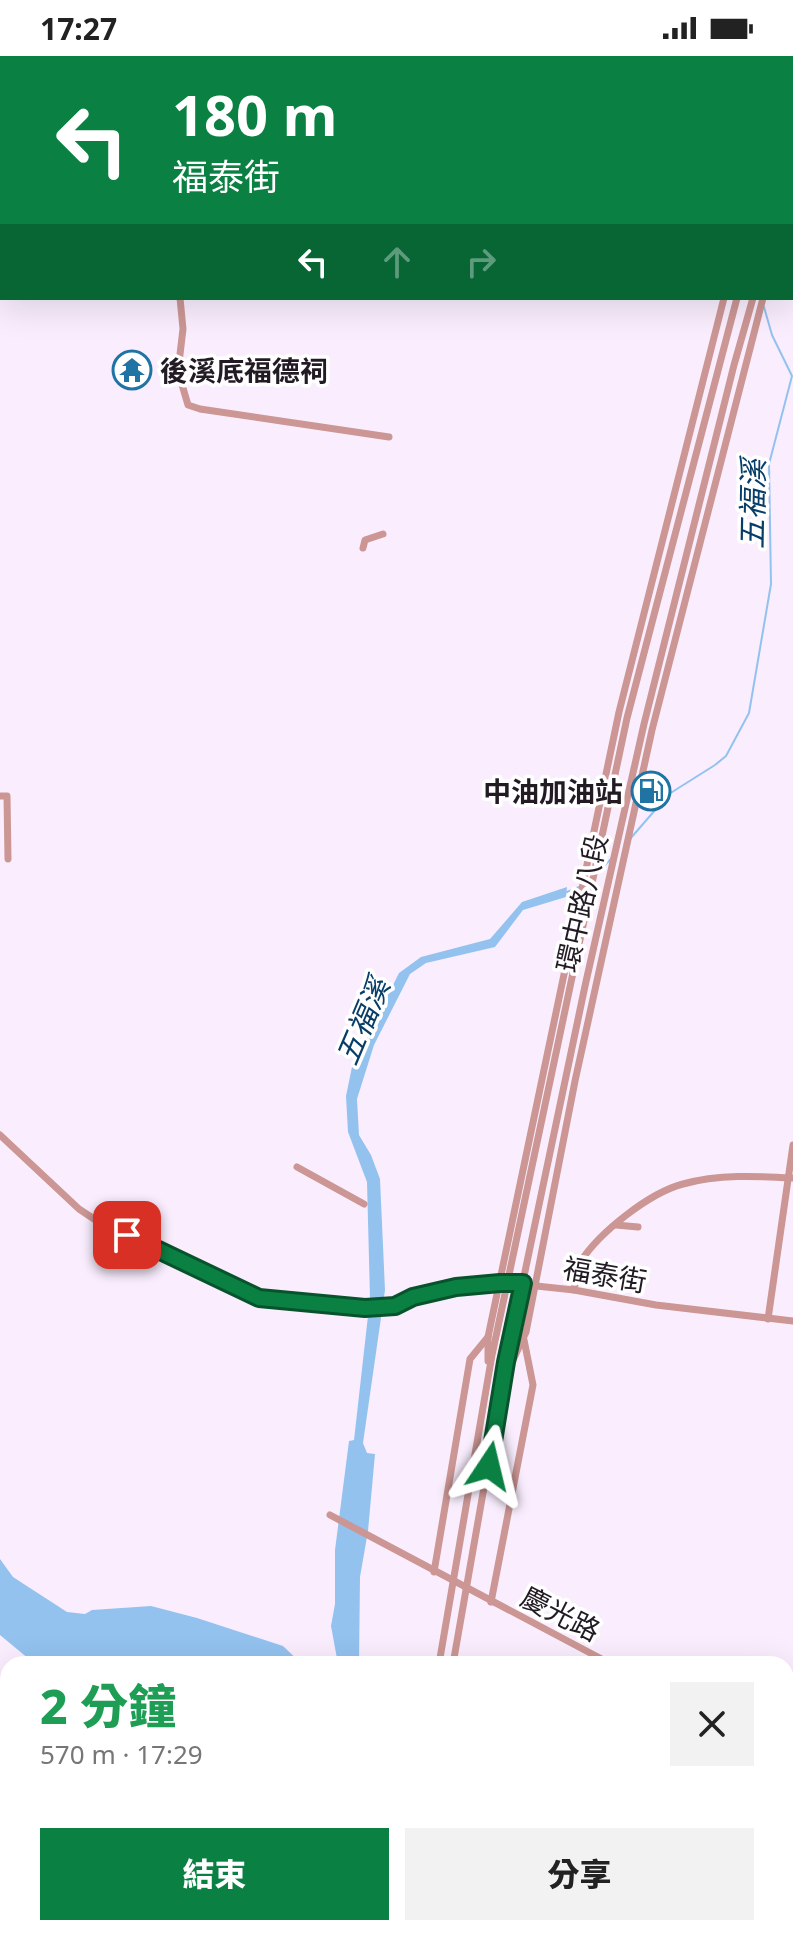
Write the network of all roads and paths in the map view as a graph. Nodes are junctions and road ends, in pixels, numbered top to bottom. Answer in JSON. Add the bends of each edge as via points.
{"nodes":[{"id":1,"x":180,"y":300,"type":"edge"},
{"id":2,"x":724,"y":300,"type":"edge"},
{"id":3,"x":736,"y":300,"type":"edge"},
{"id":4,"x":758,"y":300,"type":"edge"},
{"id":5,"x":759,"y":300,"type":"edge"},
{"id":6,"x":389,"y":437,"type":"dead end"},
{"id":7,"x":383,"y":534,"type":"dead end"},
{"id":8,"x":363,"y":548,"type":"dead end"},
{"id":9,"x":622,"y":720,"type":"junction"},
{"id":10,"x":648,"y":725,"type":"junction"},
{"id":11,"x":0,"y":796,"type":"edge"},
{"id":12,"x":8,"y":859,"type":"dead end"},
{"id":13,"x":583,"y":901,"type":"junction"},
{"id":14,"x":0,"y":1135,"type":"edge"},
{"id":15,"x":793,"y":1145,"type":"edge"},
{"id":16,"x":297,"y":1167,"type":"dead end"},
{"id":17,"x":790,"y":1178,"type":"edge"},
{"id":18,"x":364,"y":1204,"type":"dead end"},
{"id":19,"x":615,"y":1225,"type":"junction"},
{"id":20,"x":638,"y":1227,"type":"dead end"},
{"id":21,"x":504,"y":1283,"type":"junction"},
{"id":22,"x":523,"y":1283,"type":"junction"},
{"id":23,"x":535,"y":1285,"type":"junction"},
{"id":24,"x":574,"y":1290,"type":"junction"},
{"id":25,"x":768,"y":1319,"type":"junction"},
{"id":26,"x":793,"y":1321,"type":"edge"},
{"id":27,"x":488,"y":1337,"type":"junction"},
{"id":28,"x":524,"y":1338,"type":"junction"},
{"id":29,"x":488,"y":1380,"type":"junction"},
{"id":30,"x":503,"y":1383,"type":"junction"},
{"id":31,"x":330,"y":1515,"type":"dead end"},
{"id":32,"x":434,"y":1572,"type":"junction"},
{"id":33,"x":491,"y":1602,"type":"junction"},
{"id":34,"x":440,"y":1656,"type":"edge"},
{"id":35,"x":454,"y":1656,"type":"edge"},
{"id":36,"x":596,"y":1656,"type":"edge"}],
"edges":[{"from":1,"to":6,"type":"street","via":[[178,371],[188,405]]},
{"from":2,"to":9,"type":"street","name":"環中路八段"},
{"from":3,"to":9,"type":"street","name":"環中路八段"},
{"from":4,"to":10,"type":"street","name":"環中路八段","via":[[734,365]]},
{"from":5,"to":10,"type":"street","name":"環中路八段"},
{"from":7,"to":8,"type":"street","via":[[365,540]]},
{"from":9,"to":10,"type":"street"},
{"from":9,"to":13,"type":"street","name":"環中路八段","via":[[598,852]]},
{"from":9,"to":13,"type":"street","name":"環中路八段","via":[[588,855]]},
{"from":10,"to":22,"type":"street","name":"環中路八段","via":[[615,854]]},
{"from":10,"to":23,"type":"street","name":"環中路八段"},
{"from":11,"to":12,"type":"street","via":[[7,796]]},
{"from":13,"to":21,"type":"street","name":"環中路八段"},
{"from":14,"to":21,"type":"street","name":"福泰街","via":[[100,1223],[259,1298],[389,1307],[456,1287]]},
{"from":15,"to":17,"type":"street"},
{"from":16,"to":18,"type":"street"},
{"from":17,"to":19,"type":"street","via":[[731,1177],[680,1184],[655,1195]]},
{"from":17,"to":25,"type":"street"},
{"from":19,"to":20,"type":"street"},
{"from":19,"to":24,"type":"street","via":[[579,1263]]},
{"from":21,"to":22,"type":"street","name":"福泰街"},
{"from":21,"to":27,"type":"street","name":"環中路八段"},
{"from":21,"to":29,"type":"street","name":"環中路八段"},
{"from":22,"to":23,"type":"street","name":"福泰街"},
{"from":22,"to":30,"type":"street","name":"環中路八段"},
{"from":23,"to":24,"type":"street","name":"福泰街"},
{"from":23,"to":28,"type":"street","name":"環中路八段"},
{"from":24,"to":25,"type":"street","name":"福泰街"},
{"from":25,"to":26,"type":"street","name":"福泰街"},
{"from":27,"to":29,"type":"street","name":"環中路八段"},
{"from":27,"to":32,"type":"street","name":"環中路八段","via":[[470,1359]]},
{"from":28,"to":30,"type":"street","name":"環中路八段"},
{"from":28,"to":33,"type":"street","name":"環中路八段","via":[[533,1385]]},
{"from":29,"to":34,"type":"street","name":"環中路八段"},
{"from":30,"to":35,"type":"street","name":"環中路八段"},
{"from":31,"to":32,"type":"street","name":"慶光路"},
{"from":32,"to":33,"type":"street","name":"慶光路"},
{"from":33,"to":36,"type":"street","name":"慶光路"}]}
